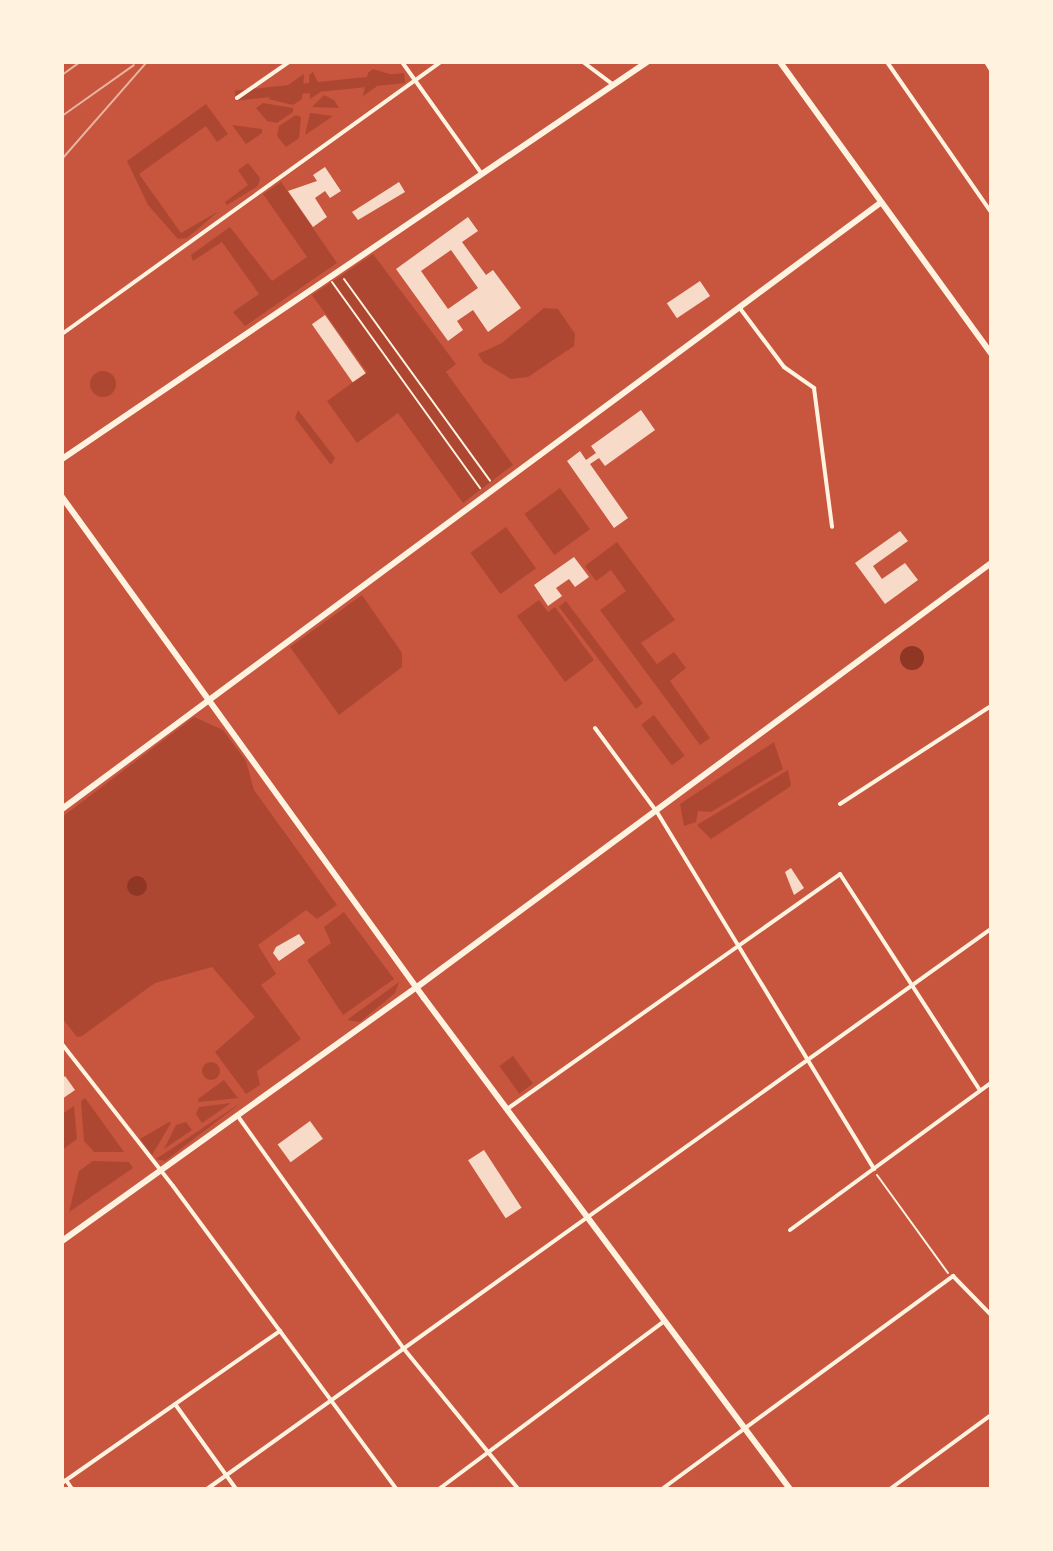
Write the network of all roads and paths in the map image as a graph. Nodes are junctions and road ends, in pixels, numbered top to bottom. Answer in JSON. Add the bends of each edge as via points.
{"nodes":[{"id":1,"x":289,"y":62,"type":"edge"},
{"id":2,"x":402,"y":62,"type":"edge"},
{"id":3,"x":440,"y":62,"type":"edge"},
{"id":4,"x":583,"y":62,"type":"edge"},
{"id":5,"x":647,"y":62,"type":"edge"},
{"id":6,"x":780,"y":62,"type":"edge"},
{"id":7,"x":887,"y":62,"type":"edge"},
{"id":8,"x":986,"y":62,"type":"edge"},
{"id":9,"x":991,"y":70,"type":"edge"},
{"id":10,"x":414,"y":79,"type":"junction"},
{"id":11,"x":612,"y":84,"type":"junction"},
{"id":12,"x":237,"y":98,"type":"dead end"},
{"id":13,"x":482,"y":174,"type":"junction"},
{"id":14,"x":880,"y":203,"type":"junction"},
{"id":15,"x":991,"y":212,"type":"edge"},
{"id":16,"x":338,"y":271,"type":"junction"},
{"id":17,"x":329,"y":278,"type":"junction"},
{"id":18,"x":739,"y":307,"type":"junction"},
{"id":19,"x":62,"y":334,"type":"edge"},
{"id":20,"x":991,"y":354,"type":"edge"},
{"id":21,"x":62,"y":459,"type":"edge"},
{"id":22,"x":495,"y":488,"type":"junction"},
{"id":23,"x":486,"y":495,"type":"junction"},
{"id":24,"x":62,"y":497,"type":"edge"},
{"id":25,"x":832,"y":527,"type":"dead end"},
{"id":26,"x":991,"y":563,"type":"edge"},
{"id":27,"x":209,"y":697,"type":"junction"},
{"id":28,"x":991,"y":706,"type":"edge"},
{"id":29,"x":595,"y":728,"type":"dead end"},
{"id":30,"x":840,"y":804,"type":"dead end"},
{"id":31,"x":62,"y":809,"type":"edge"},
{"id":32,"x":657,"y":812,"type":"junction"},
{"id":33,"x":991,"y":929,"type":"edge"},
{"id":34,"x":738,"y":944,"type":"junction"},
{"id":35,"x":912,"y":985,"type":"junction"},
{"id":36,"x":417,"y":987,"type":"junction"},
{"id":37,"x":62,"y":1044,"type":"edge"},
{"id":38,"x":809,"y":1058,"type":"junction"},
{"id":39,"x":991,"y":1083,"type":"edge"},
{"id":40,"x":980,"y":1090,"type":"junction"},
{"id":41,"x":510,"y":1107,"type":"junction"},
{"id":42,"x":237,"y":1115,"type":"junction"},
{"id":43,"x":874,"y":1169,"type":"junction"},
{"id":44,"x":159,"y":1170,"type":"junction"},
{"id":45,"x":587,"y":1217,"type":"junction"},
{"id":46,"x":790,"y":1230,"type":"dead end"},
{"id":47,"x":62,"y":1241,"type":"edge"},
{"id":48,"x":953,"y":1276,"type":"junction"},
{"id":49,"x":991,"y":1315,"type":"edge"},
{"id":50,"x":666,"y":1320,"type":"junction"},
{"id":51,"x":280,"y":1331,"type":"junction"},
{"id":52,"x":404,"y":1349,"type":"junction"},
{"id":53,"x":331,"y":1401,"type":"junction"},
{"id":54,"x":175,"y":1404,"type":"junction"},
{"id":55,"x":991,"y":1415,"type":"edge"},
{"id":56,"x":747,"y":1432,"type":"junction"},
{"id":57,"x":489,"y":1450,"type":"junction"},
{"id":58,"x":226,"y":1475,"type":"junction"},
{"id":59,"x":64,"y":1481,"type":"edge"},
{"id":60,"x":72,"y":1489,"type":"edge"},
{"id":61,"x":207,"y":1489,"type":"edge"},
{"id":62,"x":236,"y":1489,"type":"edge"},
{"id":63,"x":396,"y":1489,"type":"edge"},
{"id":64,"x":439,"y":1489,"type":"edge"},
{"id":65,"x":518,"y":1489,"type":"edge"},
{"id":66,"x":662,"y":1489,"type":"edge"},
{"id":67,"x":790,"y":1489,"type":"edge"},
{"id":68,"x":890,"y":1489,"type":"edge"}],
"edges":[{"from":1,"to":12,"type":"street"},
{"from":2,"to":10,"type":"street"},
{"from":3,"to":10,"type":"street"},
{"from":4,"to":11,"type":"street"},
{"from":5,"to":11,"type":"street"},
{"from":6,"to":14,"type":"street"},
{"from":7,"to":15,"type":"street"},
{"from":8,"to":9,"type":"street"},
{"from":10,"to":13,"type":"street"},
{"from":10,"to":19,"type":"street"},
{"from":11,"to":13,"type":"street"},
{"from":13,"to":16,"type":"street"},
{"from":14,"to":18,"type":"street"},
{"from":14,"to":20,"type":"street"},
{"from":16,"to":17,"type":"street"},
{"from":16,"to":22,"type":"path"},
{"from":17,"to":21,"type":"street"},
{"from":17,"to":23,"type":"path"},
{"from":18,"to":22,"type":"street"},
{"from":18,"to":25,"type":"street","via":[[784,367],[814,388]]},
{"from":22,"to":23,"type":"street"},
{"from":23,"to":27,"type":"street"},
{"from":24,"to":27,"type":"street"},
{"from":26,"to":32,"type":"street"},
{"from":27,"to":31,"type":"street"},
{"from":27,"to":36,"type":"street"},
{"from":28,"to":30,"type":"street"},
{"from":29,"to":32,"type":"street"},
{"from":32,"to":34,"type":"street"},
{"from":32,"to":36,"type":"street"},
{"from":33,"to":35,"type":"street"},
{"from":34,"to":35,"type":"street","via":[[840,874]]},
{"from":34,"to":38,"type":"street"},
{"from":34,"to":41,"type":"street"},
{"from":35,"to":38,"type":"street"},
{"from":35,"to":40,"type":"street"},
{"from":36,"to":41,"type":"street"},
{"from":36,"to":42,"type":"street"},
{"from":37,"to":44,"type":"street"},
{"from":38,"to":43,"type":"street"},
{"from":38,"to":45,"type":"street"},
{"from":39,"to":40,"type":"street"},
{"from":40,"to":43,"type":"street"},
{"from":41,"to":45,"type":"street"},
{"from":42,"to":44,"type":"street"},
{"from":42,"to":52,"type":"street"},
{"from":43,"to":46,"type":"street"},
{"from":43,"to":48,"type":"path"},
{"from":44,"to":47,"type":"street"},
{"from":44,"to":51,"type":"street"},
{"from":45,"to":50,"type":"street"},
{"from":45,"to":52,"type":"street"},
{"from":48,"to":49,"type":"street"},
{"from":48,"to":56,"type":"street"},
{"from":50,"to":56,"type":"street"},
{"from":50,"to":57,"type":"street"},
{"from":51,"to":53,"type":"street"},
{"from":51,"to":54,"type":"street"},
{"from":52,"to":53,"type":"street"},
{"from":52,"to":57,"type":"street"},
{"from":53,"to":58,"type":"street"},
{"from":53,"to":63,"type":"street"},
{"from":54,"to":58,"type":"street"},
{"from":54,"to":59,"type":"street"},
{"from":55,"to":68,"type":"street"},
{"from":56,"to":66,"type":"street"},
{"from":56,"to":67,"type":"street"},
{"from":57,"to":64,"type":"street"},
{"from":57,"to":65,"type":"street"},
{"from":58,"to":61,"type":"street"},
{"from":58,"to":62,"type":"street"},
{"from":59,"to":60,"type":"street"}]}
